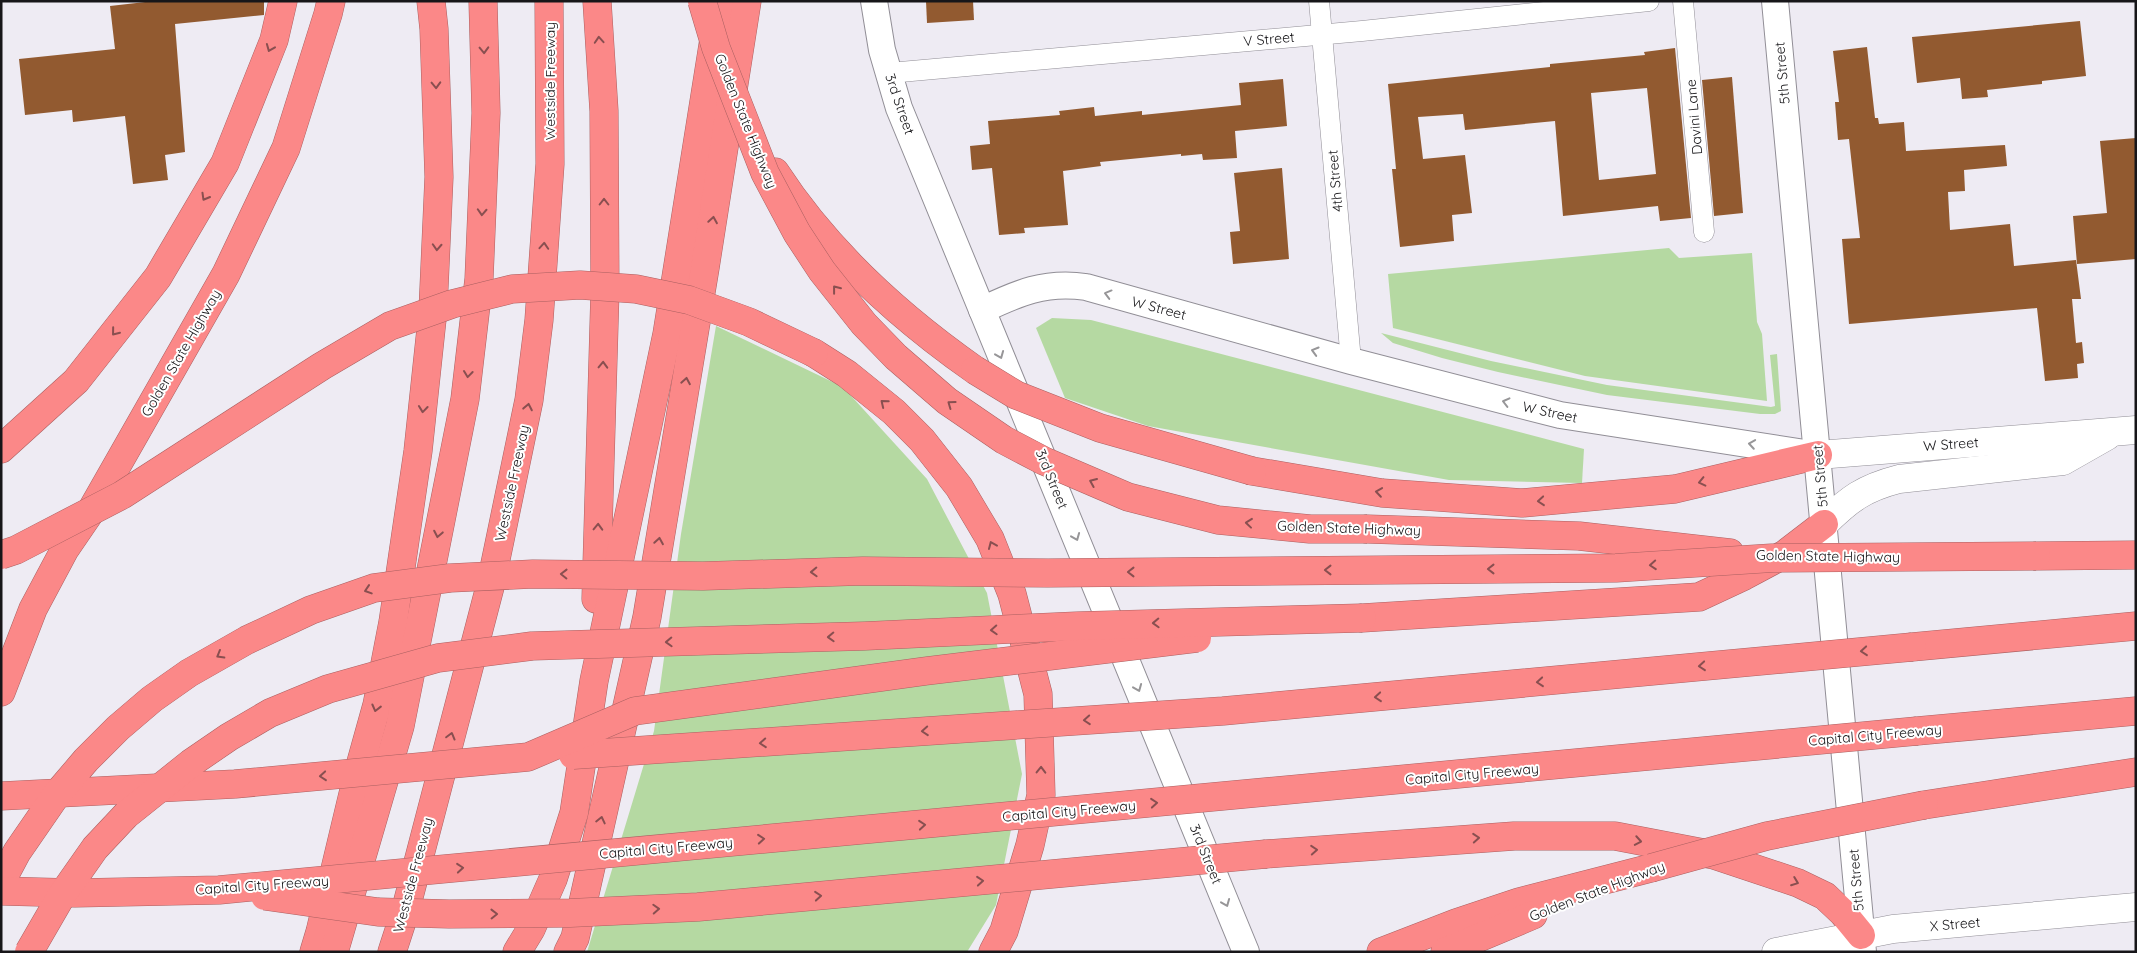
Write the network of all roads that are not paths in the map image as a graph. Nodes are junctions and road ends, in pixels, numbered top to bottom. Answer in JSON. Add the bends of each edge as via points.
{"nodes":[{"id":1,"x":283,"y":1,"type":"edge"},
{"id":2,"x":330,"y":1,"type":"edge"},
{"id":3,"x":431,"y":1,"type":"edge"},
{"id":4,"x":483,"y":1,"type":"edge"},
{"id":5,"x":549,"y":1,"type":"edge"},
{"id":6,"x":597,"y":1,"type":"edge"},
{"id":7,"x":702,"y":1,"type":"edge"},
{"id":8,"x":720,"y":1,"type":"edge"},
{"id":9,"x":747,"y":1,"type":"edge"},
{"id":10,"x":874,"y":1,"type":"edge"},
{"id":11,"x":1319,"y":1,"type":"edge"},
{"id":12,"x":1649,"y":1,"type":"edge"},
{"id":13,"x":1683,"y":1,"type":"edge"},
{"id":14,"x":1776,"y":1,"type":"edge"},
{"id":15,"x":1322,"y":35,"type":"junction"},
{"id":16,"x":889,"y":73,"type":"junction"},
{"id":17,"x":749,"y":133,"type":"junction"},
{"id":18,"x":1704,"y":232,"type":"dead end"},
{"id":19,"x":982,"y":310,"type":"junction"},
{"id":20,"x":1351,"y":361,"type":"junction"},
{"id":21,"x":2125,"y":431,"type":"edge"},
{"id":22,"x":1,"y":449,"type":"edge"},
{"id":23,"x":1818,"y":454,"type":"junction"},
{"id":24,"x":1824,"y":524,"type":"junction"},
{"id":25,"x":1,"y":555,"type":"edge"},
{"id":26,"x":2136,"y":555,"type":"edge"},
{"id":27,"x":1772,"y":558,"type":"junction"},
{"id":28,"x":1362,"y":618,"type":"junction"},
{"id":29,"x":2136,"y":626,"type":"edge"},
{"id":30,"x":594,"y":681,"type":"junction"},
{"id":31,"x":1,"y":692,"type":"edge"},
{"id":32,"x":2136,"y":711,"type":"edge"},
{"id":33,"x":528,"y":757,"type":"junction"},
{"id":34,"x":2136,"y":772,"type":"edge"},
{"id":35,"x":1,"y":796,"type":"edge"},
{"id":36,"x":1651,"y":868,"type":"junction"},
{"id":37,"x":1,"y":882,"type":"edge"},
{"id":38,"x":219,"y":890,"type":"junction"},
{"id":39,"x":1,"y":891,"type":"edge"},
{"id":40,"x":2136,"y":907,"type":"edge"},
{"id":41,"x":1862,"y":944,"type":"edge"},
{"id":42,"x":29,"y":952,"type":"edge"},
{"id":43,"x":314,"y":952,"type":"edge"},
{"id":44,"x":334,"y":952,"type":"edge"},
{"id":45,"x":392,"y":952,"type":"edge"},
{"id":46,"x":517,"y":952,"type":"edge"},
{"id":47,"x":568,"y":952,"type":"edge"},
{"id":48,"x":994,"y":952,"type":"edge"},
{"id":49,"x":1246,"y":952,"type":"edge"},
{"id":50,"x":1381,"y":952,"type":"edge"},
{"id":51,"x":1444,"y":952,"type":"edge"},
{"id":52,"x":1776,"y":952,"type":"edge"}],
"edges":[{"from":1,"to":22,"type":"highway","one_way":true,"via":[[274,40],[225,163],[158,277],[76,380]]},
{"from":2,"to":31,"type":"highway","name":"Golden State Highway","via":[[286,148],[226,274],[37,601]]},
{"from":3,"to":43,"type":"highway","one_way":true,"via":[[440,177],[433,310],[418,451],[393,622],[377,705]]},
{"from":4,"to":44,"type":"highway","one_way":true,"via":[[486,122],[478,280],[465,399],[400,726]]},
{"from":45,"to":5,"type":"highway","name":"Westside Freeway","one_way":true,"via":[[491,582],[529,400],[539,320],[550,164]]},
{"from":30,"to":6,"type":"highway","one_way":true,"via":[[605,291],[604,111]]},
{"from":7,"to":17,"type":"highway","name":"Golden State Highway","bridge":true,"via":[[716,48]]},
{"from":8,"to":30,"type":"highway","via":[[667,334]]},
{"from":47,"to":9,"type":"highway","one_way":true,"via":[[575,938],[646,617]]},
{"from":10,"to":16,"type":"street","name":"3rd Street"},
{"from":11,"to":15,"type":"street","name":"4th Street"},
{"from":12,"to":15,"type":"street","name":"V Street"},
{"from":13,"to":18,"type":"street","name":"Davini Lane"},
{"from":14,"to":23,"type":"street","name":"5th Street"},
{"from":15,"to":16,"type":"street","name":"V Street"},
{"from":15,"to":20,"type":"street","name":"4th Street"},
{"from":16,"to":19,"type":"street","name":"3rd Street","via":[[900,108]]},
{"from":23,"to":17,"type":"highway","one_way":true,"bridge":true,"via":[[1675,488],[1522,503],[1382,492],[1252,471],[1100,428],[1016,395],[936,343],[881,297],[831,246],[787,191]]},
{"from":27,"to":17,"type":"highway","name":"Golden State Highway","one_way":true,"bridge":true,"via":[[1579,536],[1310,530],[1218,520],[1120,494],[1004,440],[947,401],[896,357],[858,317],[797,233]]},
{"from":20,"to":19,"type":"street","name":"W Street","one_way":true,"via":[[1068,284],[1040,287]]},
{"from":19,"to":49,"type":"street","name":"3rd Street","one_way":true},
{"from":23,"to":20,"type":"street","name":"W Street","one_way":true,"via":[[1560,415]]},
{"from":21,"to":23,"type":"main road","name":"W Street"},
{"from":21,"to":24,"type":"main road","via":[[2063,461],[1899,479],[1876,485],[1855,496]]},
{"from":23,"to":24,"type":"street","name":"5th Street"},
{"from":24,"to":28,"type":"highway","via":[[1785,554],[1699,597]]},
{"from":24,"to":41,"type":"street","name":"5th Street"},
{"from":48,"to":25,"type":"highway","one_way":true,"bridge":true,"via":[[1004,931],[1030,846],[1041,794],[1038,694],[1012,594],[990,539],[959,487],[922,440],[894,412],[847,374],[814,353],[750,322],[689,300],[636,289],[580,285],[512,289],[460,302],[390,326],[122,495]]},
{"from":26,"to":27,"type":"highway","name":"Golden State Highway","bridge":true},
{"from":27,"to":37,"type":"highway","one_way":true,"bridge":true,"via":[[1616,568],[1048,573],[863,571],[703,576],[533,574],[450,578],[374,588],[311,610],[247,640],[189,673],[152,700],[118,728],[57,794],[17,852]]},
{"from":28,"to":33,"type":"highway","bridge":true,"via":[[926,671],[634,711]]},
{"from":28,"to":42,"type":"highway","one_way":true,"bridge":true,"via":[[532,646],[438,658],[328,689],[270,713],[191,763],[126,815],[95,848],[62,895]]},
{"from":29,"to":33,"type":"highway","one_way":true,"bridge":true,"via":[[1223,711]]},
{"from":30,"to":46,"type":"highway","via":[[574,813],[553,879]]},
{"from":38,"to":32,"type":"highway","name":"Capital City Freeway","one_way":true,"bridge":true},
{"from":33,"to":35,"type":"highway","one_way":true,"bridge":true,"via":[[235,784]]},
{"from":34,"to":36,"type":"highway","name":"Golden State Highway","bridge":true,"via":[[1924,805],[1767,836]]},
{"from":36,"to":50,"type":"highway","via":[[1519,902]]},
{"from":36,"to":51,"type":"highway","name":"Golden State Highway"},
{"from":38,"to":39,"type":"highway","name":"Capital City Freeway","bridge":true},
{"from":38,"to":41,"type":"highway","one_way":true,"bridge":true,"via":[[378,912],[570,913],[698,907],[1266,854],[1514,836],[1615,836],[1714,854],[1798,883],[1825,896],[1843,913]]},
{"from":40,"to":41,"type":"main road","name":"X Street","via":[[1893,929]]},
{"from":41,"to":52,"type":"main road","name":"X Street"}]}
